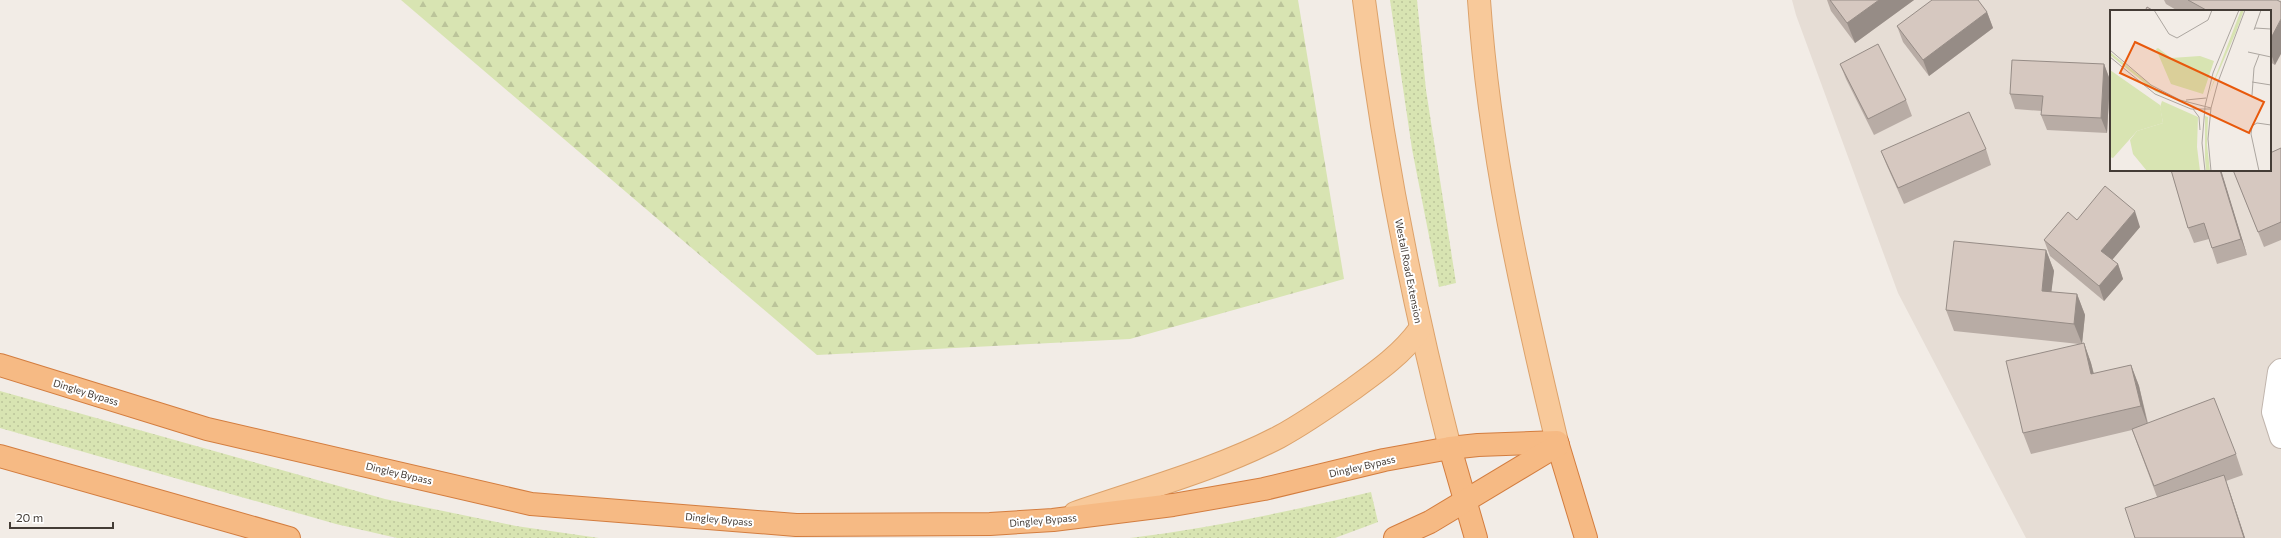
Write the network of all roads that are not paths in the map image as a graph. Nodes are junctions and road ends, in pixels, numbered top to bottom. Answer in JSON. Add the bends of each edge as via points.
{"nodes":[{"id":1,"x":1364,"y":0,"type":"edge"},
{"id":2,"x":1479,"y":0,"type":"edge"},
{"id":3,"x":1420,"y":329,"type":"junction"},
{"id":4,"x":0,"y":365,"type":"edge"},
{"id":5,"x":2281,"y":370,"type":"edge"},
{"id":6,"x":2281,"y":437,"type":"edge"},
{"id":7,"x":1557,"y":443,"type":"junction"},
{"id":8,"x":1450,"y":448,"type":"junction"},
{"id":9,"x":0,"y":456,"type":"edge"},
{"id":10,"x":1464,"y":502,"type":"junction"},
{"id":11,"x":1053,"y":520,"type":"junction"},
{"id":12,"x":289,"y":538,"type":"edge"},
{"id":13,"x":1395,"y":538,"type":"edge"},
{"id":14,"x":1476,"y":538,"type":"edge"},
{"id":15,"x":1586,"y":538,"type":"edge"}],
"edges":[{"from":1,"to":3,"type":"main road","name":"Westall Road Extension","via":[[1381,127]]},
{"from":2,"to":7,"type":"main road","via":[[1493,128],[1506,208],[1532,340]]},
{"from":3,"to":8,"type":"main road","name":"Westall Road Extension"},
{"from":3,"to":11,"type":"main road","via":[[1381,369],[1328,407],[1279,437],[1217,463]]},
{"from":4,"to":11,"type":"highway","name":"Dingley Bypass","via":[[207,429],[531,504],[796,525],[990,524]]},
{"from":5,"to":6,"type":"street","via":[[2273,412]]},
{"from":7,"to":8,"type":"highway","name":"Dingley Bypass"},
{"from":7,"to":10,"type":"highway"},
{"from":7,"to":15,"type":"highway"},
{"from":8,"to":10,"type":"highway","name":"Westall Road Extension"},
{"from":8,"to":11,"type":"highway","name":"Dingley Bypass","via":[[1256,490],[1173,505]]},
{"from":9,"to":12,"type":"highway"},
{"from":10,"to":13,"type":"highway","via":[[1430,522]]},
{"from":10,"to":14,"type":"highway","name":"Westall Road Extension"}]}
